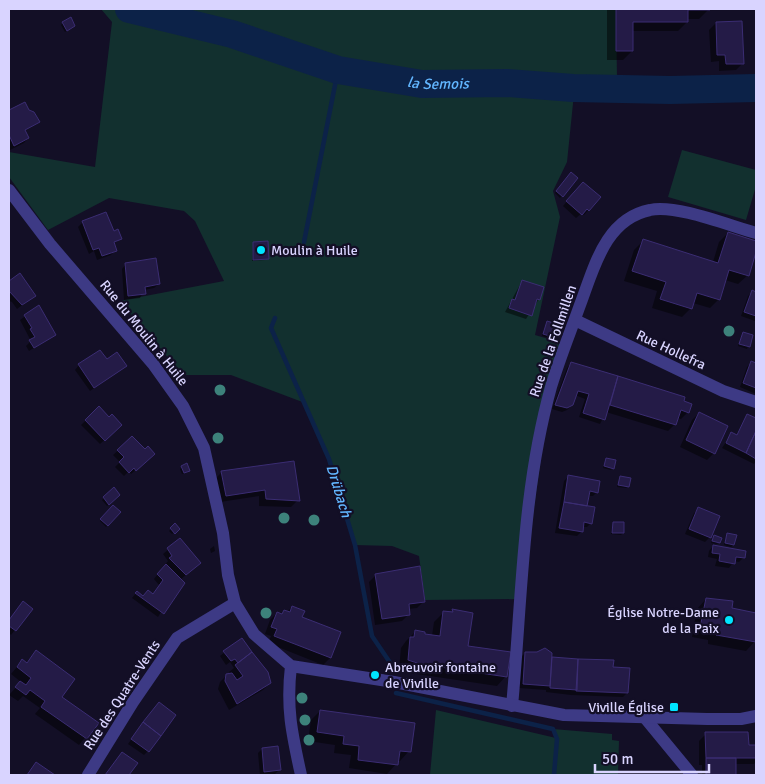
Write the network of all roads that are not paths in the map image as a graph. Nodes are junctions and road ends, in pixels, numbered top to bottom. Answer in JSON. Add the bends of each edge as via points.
{"nodes":[{"id":1,"x":9,"y":190,"type":"edge"},
{"id":2,"x":756,"y":233,"type":"edge"},
{"id":3,"x":575,"y":320,"type":"junction"},
{"id":4,"x":756,"y":402,"type":"edge"},
{"id":5,"x":235,"y":604,"type":"junction"},
{"id":6,"x":291,"y":666,"type":"junction"},
{"id":7,"x":512,"y":706,"type":"junction"},
{"id":8,"x":756,"y":716,"type":"edge"},
{"id":9,"x":645,"y":718,"type":"junction"},
{"id":10,"x":88,"y":775,"type":"edge"},
{"id":11,"x":301,"y":775,"type":"edge"},
{"id":12,"x":692,"y":775,"type":"edge"}],
"edges":[{"from":1,"to":5,"type":"street","name":"Rue du Moulin à Huile","via":[[50,244],[153,364],[182,406],[204,448]]},
{"from":2,"to":3,"type":"street","name":"Rue de la Follmillen","via":[[663,209],[649,210],[623,222],[601,248]]},
{"from":3,"to":4,"type":"street","name":"Rue Hollefra","via":[[714,387]]},
{"from":3,"to":7,"type":"street","name":"Rue de la Follmillen","via":[[551,387],[532,484],[525,532]]},
{"from":5,"to":6,"type":"street","name":"Rue du Moulin à Huile","via":[[254,634]]},
{"from":5,"to":10,"type":"street","name":"Rue des Quatre-Vents","via":[[177,638]]},
{"from":6,"to":7,"type":"street","via":[[394,682]]},
{"from":6,"to":11,"type":"street","via":[[289,723]]},
{"from":7,"to":9,"type":"street","via":[[564,715]]},
{"from":8,"to":9,"type":"street","via":[[741,719]]},
{"from":9,"to":12,"type":"street"}]}
